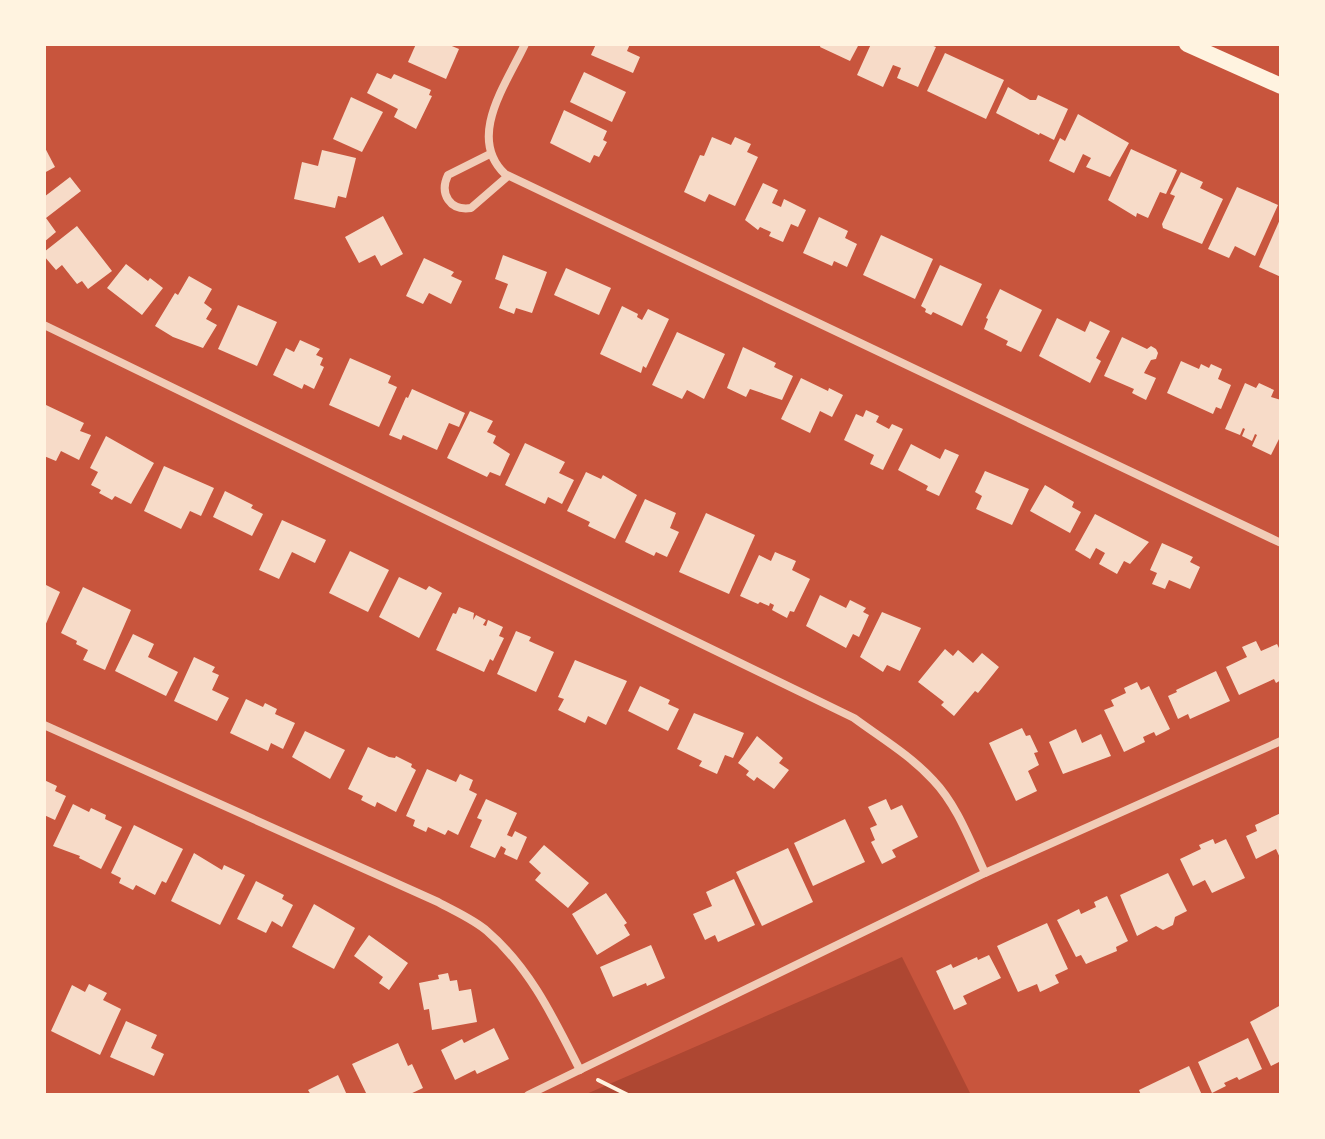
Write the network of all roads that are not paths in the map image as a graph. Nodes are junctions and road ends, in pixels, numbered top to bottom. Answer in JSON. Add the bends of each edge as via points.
{"nodes":[{"id":1,"x":525,"y":44,"type":"edge"},
{"id":2,"x":1187,"y":44,"type":"edge"},
{"id":3,"x":1281,"y":86,"type":"edge"},
{"id":4,"x":490,"y":154,"type":"junction"},
{"id":5,"x":508,"y":176,"type":"junction"},
{"id":6,"x":44,"y":325,"type":"edge"},
{"id":7,"x":1281,"y":543,"type":"edge"},
{"id":8,"x":44,"y":725,"type":"edge"},
{"id":9,"x":1281,"y":741,"type":"edge"},
{"id":10,"x":985,"y":873,"type":"junction"},
{"id":11,"x":580,"y":1070,"type":"junction"},
{"id":12,"x":528,"y":1095,"type":"edge"}],
"edges":[{"from":1,"to":4,"type":"street","via":[[489,122]]},
{"from":2,"to":3,"type":"main road"},
{"from":4,"to":5,"type":"street"},
{"from":4,"to":5,"type":"street","via":[[448,175],[448,200],[458,208],[471,208]]},
{"from":5,"to":7,"type":"street"},
{"from":6,"to":10,"type":"street","via":[[854,718],[934,780]]},
{"from":8,"to":11,"type":"street","via":[[438,902],[485,929],[530,977]]},
{"from":9,"to":10,"type":"street"},
{"from":10,"to":11,"type":"street"},
{"from":11,"to":12,"type":"street"}]}
